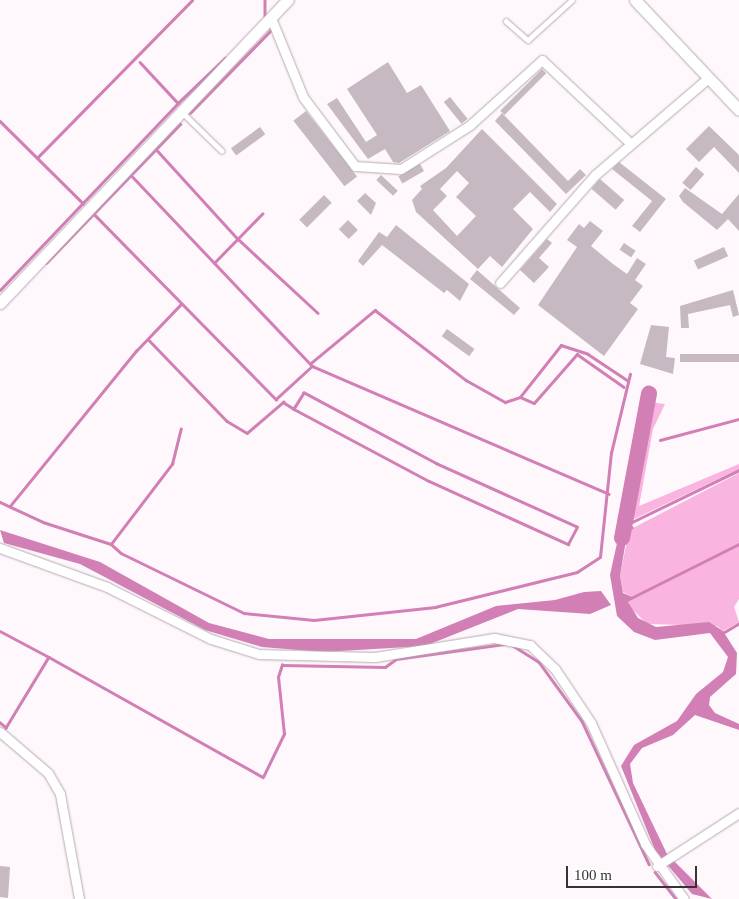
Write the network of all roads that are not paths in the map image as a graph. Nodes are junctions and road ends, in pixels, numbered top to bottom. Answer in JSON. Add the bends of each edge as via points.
{"nodes":[{"id":1,"x":288,"y":0,"type":"edge"},
{"id":2,"x":572,"y":0,"type":"edge"},
{"id":3,"x":636,"y":0,"type":"edge"},
{"id":4,"x":271,"y":18,"type":"junction"},
{"id":5,"x":506,"y":21,"type":"dead end"},
{"id":6,"x":708,"y":78,"type":"junction"},
{"id":7,"x":739,"y":110,"type":"edge"},
{"id":8,"x":182,"y":112,"type":"junction"},
{"id":9,"x":630,"y":143,"type":"junction"},
{"id":10,"x":222,"y":151,"type":"dead end"},
{"id":11,"x":500,"y":283,"type":"dead end"},
{"id":12,"x":0,"y":302,"type":"edge"},
{"id":13,"x":0,"y":548,"type":"edge"},
{"id":14,"x":0,"y":732,"type":"edge"},
{"id":15,"x":739,"y":813,"type":"edge"},
{"id":16,"x":660,"y":864,"type":"junction"},
{"id":17,"x":79,"y":899,"type":"edge"},
{"id":18,"x":684,"y":899,"type":"edge"}],
"edges":[{"from":1,"to":4,"type":"street"},
{"from":2,"to":5,"type":"lane","via":[[528,40]]},
{"from":3,"to":6,"type":"street"},
{"from":4,"to":8,"type":"street"},
{"from":4,"to":9,"type":"street","via":[[303,97],[355,166],[401,169],[470,125],[542,60]]},
{"from":6,"to":7,"type":"street"},
{"from":6,"to":9,"type":"street"},
{"from":8,"to":10,"type":"lane"},
{"from":8,"to":12,"type":"street"},
{"from":9,"to":11,"type":"street","via":[[595,175]]},
{"from":13,"to":16,"type":"street","via":[[107,587],[211,639],[260,654],[375,657],[494,638],[530,645],[555,669],[591,723]]},
{"from":14,"to":17,"type":"street","via":[[48,773],[60,794]]},
{"from":15,"to":16,"type":"street"},
{"from":16,"to":18,"type":"street"}]}
